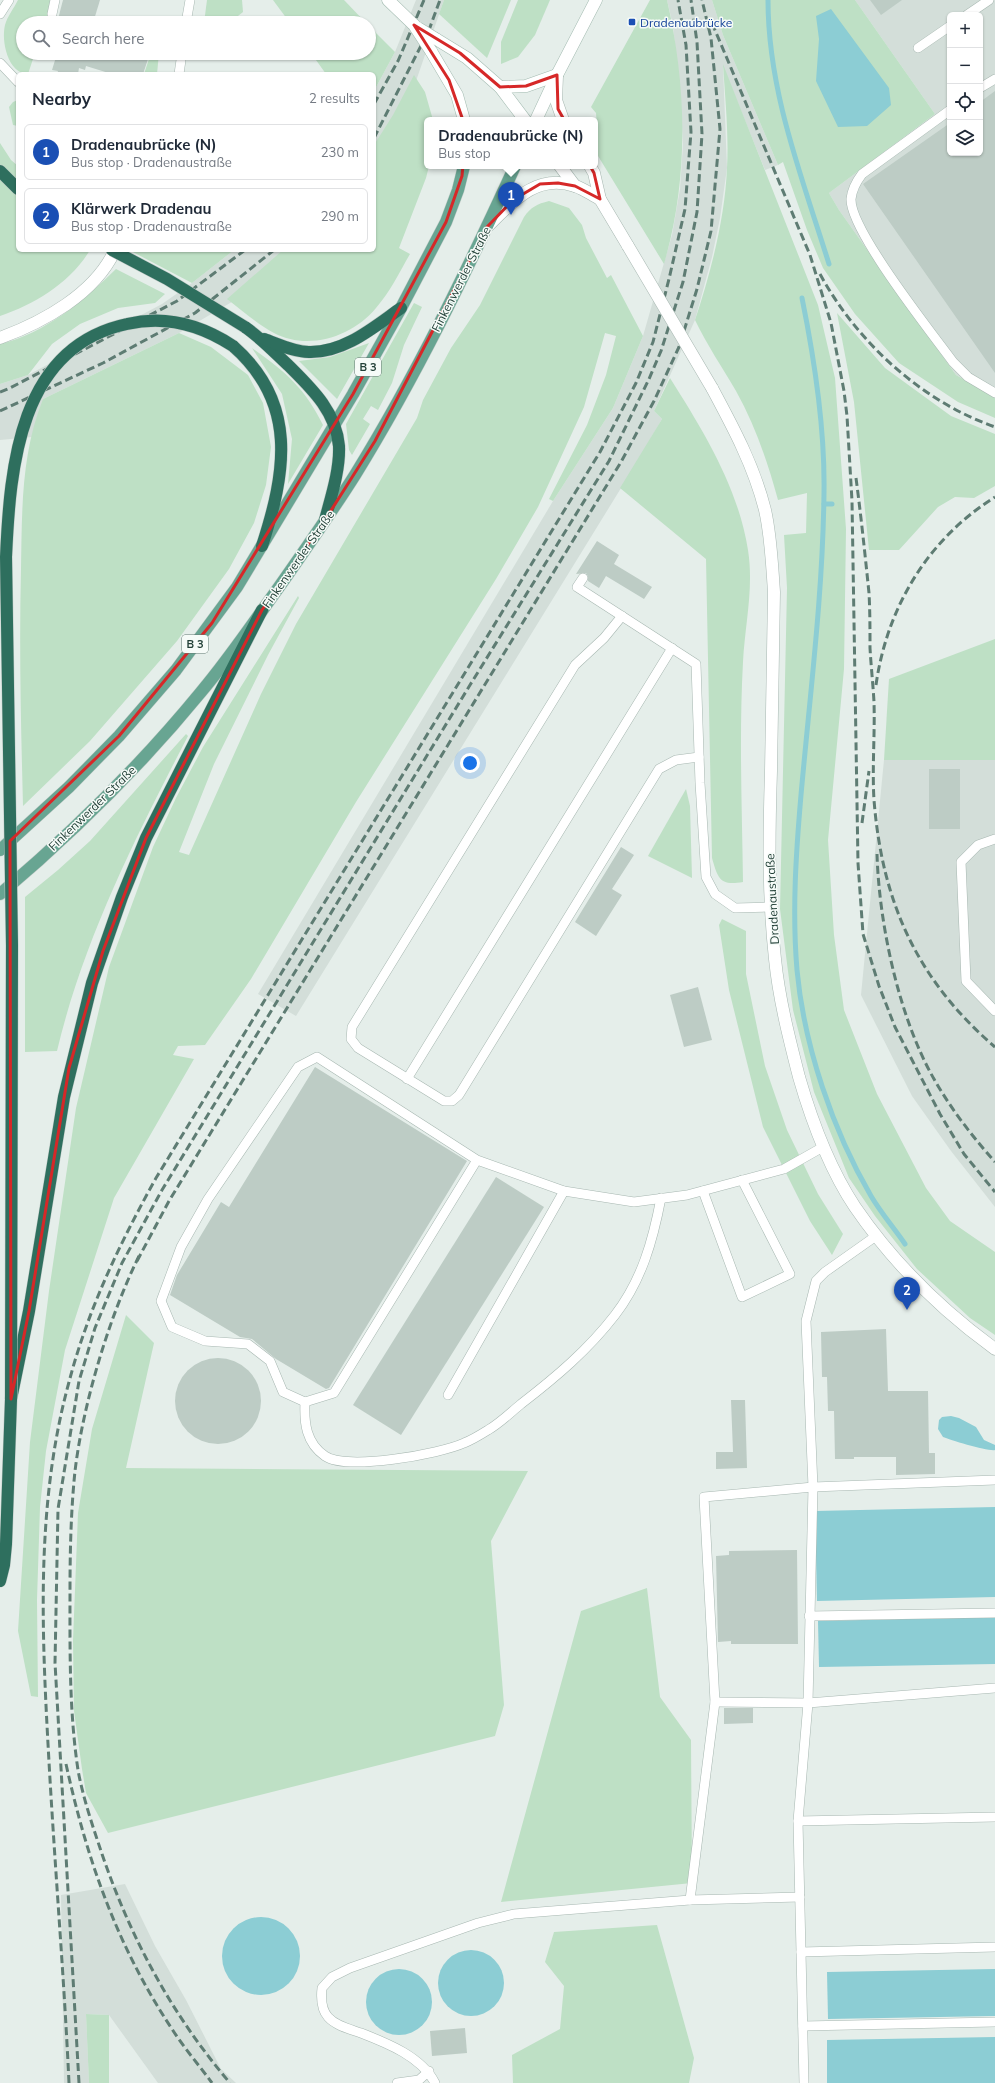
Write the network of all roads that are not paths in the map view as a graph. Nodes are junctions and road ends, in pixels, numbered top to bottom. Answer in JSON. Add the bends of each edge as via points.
{"nodes":[{"id":1,"x":9,"y":0,"type":"edge"},
{"id":2,"x":55,"y":0,"type":"edge"},
{"id":3,"x":190,"y":0,"type":"edge"},
{"id":4,"x":596,"y":0,"type":"edge"},
{"id":5,"x":989,"y":0,"type":"edge"},
{"id":6,"x":392,"y":4,"type":"edge"},
{"id":7,"x":971,"y":12,"type":"edge"},
{"id":8,"x":0,"y":14,"type":"edge"},
{"id":9,"x":52,"y":14,"type":"dead end"},
{"id":10,"x":187,"y":16,"type":"edge"},
{"id":11,"x":414,"y":25,"type":"junction"},
{"id":12,"x":947,"y":28,"type":"edge"},
{"id":13,"x":918,"y":48,"type":"dead end"},
{"id":14,"x":181,"y":60,"type":"edge"},
{"id":15,"x":0,"y":63,"type":"edge"},
{"id":16,"x":179,"y":72,"type":"edge"},
{"id":17,"x":557,"y":75,"type":"junction"},
{"id":18,"x":995,"y":79,"type":"edge"},
{"id":19,"x":16,"y":80,"type":"edge"},
{"id":20,"x":983,"y":86,"type":"edge"},
{"id":21,"x":500,"y":87,"type":"junction"},
{"id":22,"x":947,"y":112,"type":"edge"},
{"id":23,"x":463,"y":117,"type":"edge"},
{"id":24,"x":523,"y":117,"type":"edge"},
{"id":25,"x":537,"y":117,"type":"edge"},
{"id":26,"x":562,"y":117,"type":"edge"},
{"id":27,"x":463,"y":169,"type":"edge"},
{"id":28,"x":514,"y":169,"type":"edge"},
{"id":29,"x":562,"y":169,"type":"edge"},
{"id":30,"x":592,"y":169,"type":"edge"},
{"id":31,"x":0,"y":171,"type":"edge"},
{"id":32,"x":575,"y":186,"type":"junction"},
{"id":33,"x":16,"y":187,"type":"edge"},
{"id":34,"x":600,"y":199,"type":"junction"},
{"id":35,"x":487,"y":227,"type":"junction"},
{"id":36,"x":114,"y":252,"type":"edge"},
{"id":37,"x":116,"y":252,"type":"edge"},
{"id":38,"x":401,"y":308,"type":"junction"},
{"id":39,"x":0,"y":338,"type":"edge"},
{"id":40,"x":260,"y":338,"type":"junction"},
{"id":41,"x":995,"y":393,"type":"edge"},
{"id":42,"x":334,"y":426,"type":"junction"},
{"id":43,"x":325,"y":520,"type":"junction"},
{"id":44,"x":262,"y":546,"type":"junction"},
{"id":45,"x":583,"y":578,"type":"dead end"},
{"id":46,"x":262,"y":610,"type":"junction"},
{"id":47,"x":622,"y":616,"type":"junction"},
{"id":48,"x":672,"y":648,"type":"junction"},
{"id":49,"x":699,"y":757,"type":"junction"},
{"id":50,"x":995,"y":839,"type":"edge"},
{"id":51,"x":0,"y":850,"type":"edge"},
{"id":52,"x":0,"y":894,"type":"edge"},
{"id":53,"x":771,"y":907,"type":"junction"},
{"id":54,"x":995,"y":1011,"type":"edge"},
{"id":55,"x":407,"y":1079,"type":"junction"},
{"id":56,"x":823,"y":1147,"type":"junction"},
{"id":57,"x":477,"y":1160,"type":"junction"},
{"id":58,"x":742,"y":1180,"type":"junction"},
{"id":59,"x":564,"y":1191,"type":"junction"},
{"id":60,"x":703,"y":1191,"type":"junction"},
{"id":61,"x":661,"y":1198,"type":"junction"},
{"id":62,"x":876,"y":1236,"type":"junction"},
{"id":63,"x":995,"y":1349,"type":"edge"},
{"id":64,"x":448,"y":1395,"type":"dead end"},
{"id":65,"x":11,"y":1399,"type":"junction"},
{"id":66,"x":305,"y":1402,"type":"junction"},
{"id":67,"x":995,"y":1480,"type":"edge"},
{"id":68,"x":813,"y":1487,"type":"junction"},
{"id":69,"x":0,"y":1581,"type":"edge"},
{"id":70,"x":995,"y":1613,"type":"edge"},
{"id":71,"x":809,"y":1616,"type":"junction"},
{"id":72,"x":995,"y":1688,"type":"edge"},
{"id":73,"x":715,"y":1702,"type":"junction"},
{"id":74,"x":808,"y":1703,"type":"junction"},
{"id":75,"x":995,"y":1817,"type":"edge"},
{"id":76,"x":798,"y":1821,"type":"junction"},
{"id":77,"x":800,"y":1897,"type":"junction"},
{"id":78,"x":690,"y":1900,"type":"junction"},
{"id":79,"x":995,"y":1948,"type":"edge"},
{"id":80,"x":801,"y":1952,"type":"junction"},
{"id":81,"x":995,"y":2022,"type":"edge"},
{"id":82,"x":803,"y":2026,"type":"junction"},
{"id":83,"x":429,"y":2071,"type":"junction"},
{"id":84,"x":397,"y":2083,"type":"edge"},
{"id":85,"x":436,"y":2083,"type":"edge"},
{"id":86,"x":804,"y":2083,"type":"edge"}],
"edges":[{"from":1,"to":8,"type":"lane"},
{"from":2,"to":9,"type":"lane"},
{"from":3,"to":10,"type":"lane"},
{"from":4,"to":17,"type":"street"},
{"from":5,"to":7,"type":"lane"},
{"from":6,"to":11,"type":"street"},
{"from":11,"to":21,"type":"street","bridge":true,"via":[[467,58]]},
{"from":11,"to":23,"type":"street","bridge":true,"via":[[457,95]]},
{"from":12,"to":13,"type":"lane"},
{"from":14,"to":16,"type":"lane"},
{"from":15,"to":19,"type":"lane"},
{"from":17,"to":21,"type":"street","via":[[526,86]]},
{"from":17,"to":25,"type":"street"},
{"from":17,"to":26,"type":"street","via":[[556,100]]},
{"from":18,"to":20,"type":"lane"},
{"from":21,"to":24,"type":"street"},
{"from":22,"to":41,"type":"lane","via":[[862,174],[853,186],[852,207],[865,239],[953,362],[968,377]]},
{"from":27,"to":38,"type":"main road","number":"B 3","via":[[446,222]]},
{"from":28,"to":35,"type":"main road","name":"Finkenwerder Straße"},
{"from":29,"to":32,"type":"street"},
{"from":30,"to":34,"type":"street"},
{"from":31,"to":33,"type":"highway"},
{"from":32,"to":34,"type":"street"},
{"from":32,"to":35,"type":"street","via":[[558,183],[534,187],[514,200]]},
{"from":34,"to":53,"type":"street","name":"Dradenaustraße","bridge":true,"via":[[737,434],[754,474],[765,512],[774,592],[769,854]]},
{"from":35,"to":43,"type":"main road","name":"Finkenwerder Straße","via":[[445,312],[378,435]]},
{"from":36,"to":39,"type":"street","via":[[110,261],[88,285],[64,305],[41,320]]},
{"from":37,"to":40,"type":"highway","bridge":true,"via":[[167,279]]},
{"from":38,"to":40,"type":"highway","via":[[360,337],[329,350],[308,352]]},
{"from":38,"to":42,"type":"main road","number":"B 3"},
{"from":40,"to":42,"type":"highway","via":[[315,391],[329,412]]},
{"from":42,"to":43,"type":"highway","via":[[339,446]]},
{"from":42,"to":44,"type":"main road","number":"B 3"},
{"from":43,"to":46,"type":"main road","name":"Finkenwerder Straße"},
{"from":44,"to":51,"type":"main road","number":"B 3","via":[[212,623],[148,703],[69,787]]},
{"from":44,"to":65,"type":"highway","bridge":true,"via":[[281,478],[282,431],[277,412],[258,372],[234,346],[192,325],[140,321],[96,334],[73,347],[50,370],[33,400],[23,428],[8,517],[6,557],[12,945]]},
{"from":45,"to":47,"type":"lane","via":[[577,587]]},
{"from":46,"to":52,"type":"main road","name":"Finkenwerder Straße","via":[[222,665],[167,732],[63,837]]},
{"from":46,"to":65,"type":"highway","bridge":true,"via":[[146,838],[92,983],[64,1097],[29,1311]]},
{"from":47,"to":48,"type":"lane"},
{"from":47,"to":55,"type":"lane","via":[[604,638],[575,665],[352,1027],[351,1039],[358,1048]]},
{"from":48,"to":49,"type":"lane","via":[[696,664]]},
{"from":48,"to":55,"type":"lane"},
{"from":49,"to":53,"type":"lane","via":[[706,877],[710,887],[715,894],[735,908]]},
{"from":49,"to":55,"type":"lane","via":[[676,760],[659,769],[459,1095],[452,1101],[444,1101]]},
{"from":50,"to":54,"type":"lane","via":[[978,845],[961,862],[966,981]]},
{"from":53,"to":56,"type":"street","name":"Dradenaustraße","via":[[775,959],[788,1036],[806,1101]]},
{"from":56,"to":58,"type":"lane","via":[[784,1169]]},
{"from":56,"to":62,"type":"street","name":"Dradenaustraße","via":[[854,1206]]},
{"from":57,"to":59,"type":"lane"},
{"from":57,"to":66,"type":"lane","via":[[334,1393]]},
{"from":57,"to":66,"type":"lane","via":[[317,1058],[298,1067],[208,1199],[181,1247],[161,1301],[172,1327],[205,1341],[248,1344],[270,1361],[283,1392]]},
{"from":58,"to":60,"type":"lane"},
{"from":58,"to":60,"type":"lane","via":[[790,1274],[742,1297]]},
{"from":59,"to":61,"type":"lane","via":[[634,1202]]},
{"from":59,"to":64,"type":"lane"},
{"from":60,"to":61,"type":"lane"},
{"from":61,"to":66,"type":"lane","via":[[654,1234],[641,1274],[616,1314],[584,1351],[547,1384],[489,1429],[463,1444],[395,1461],[350,1462],[325,1457],[309,1440],[304,1424]]},
{"from":62,"to":63,"type":"street","name":"Dradenaustraße","via":[[940,1305]]},
{"from":62,"to":68,"type":"lane","via":[[825,1272],[814,1287],[806,1321]]},
{"from":65,"to":69,"type":"highway","via":[[6,1544]]},
{"from":67,"to":68,"type":"lane"},
{"from":68,"to":71,"type":"lane"},
{"from":68,"to":73,"type":"lane","via":[[704,1496]]},
{"from":70,"to":71,"type":"lane"},
{"from":71,"to":74,"type":"lane"},
{"from":72,"to":74,"type":"lane"},
{"from":73,"to":74,"type":"lane"},
{"from":73,"to":78,"type":"lane"},
{"from":74,"to":76,"type":"lane"},
{"from":75,"to":76,"type":"lane"},
{"from":76,"to":77,"type":"lane"},
{"from":77,"to":78,"type":"lane"},
{"from":77,"to":80,"type":"lane"},
{"from":78,"to":83,"type":"lane","via":[[514,1914],[478,1923],[350,1968],[332,1977],[322,1988],[321,2002],[328,2016],[342,2026],[393,2047]]},
{"from":79,"to":80,"type":"lane"},
{"from":80,"to":82,"type":"lane"},
{"from":81,"to":82,"type":"lane"},
{"from":82,"to":86,"type":"lane"},
{"from":83,"to":84,"type":"lane","via":[[419,2080]]},
{"from":83,"to":85,"type":"lane"}]}
